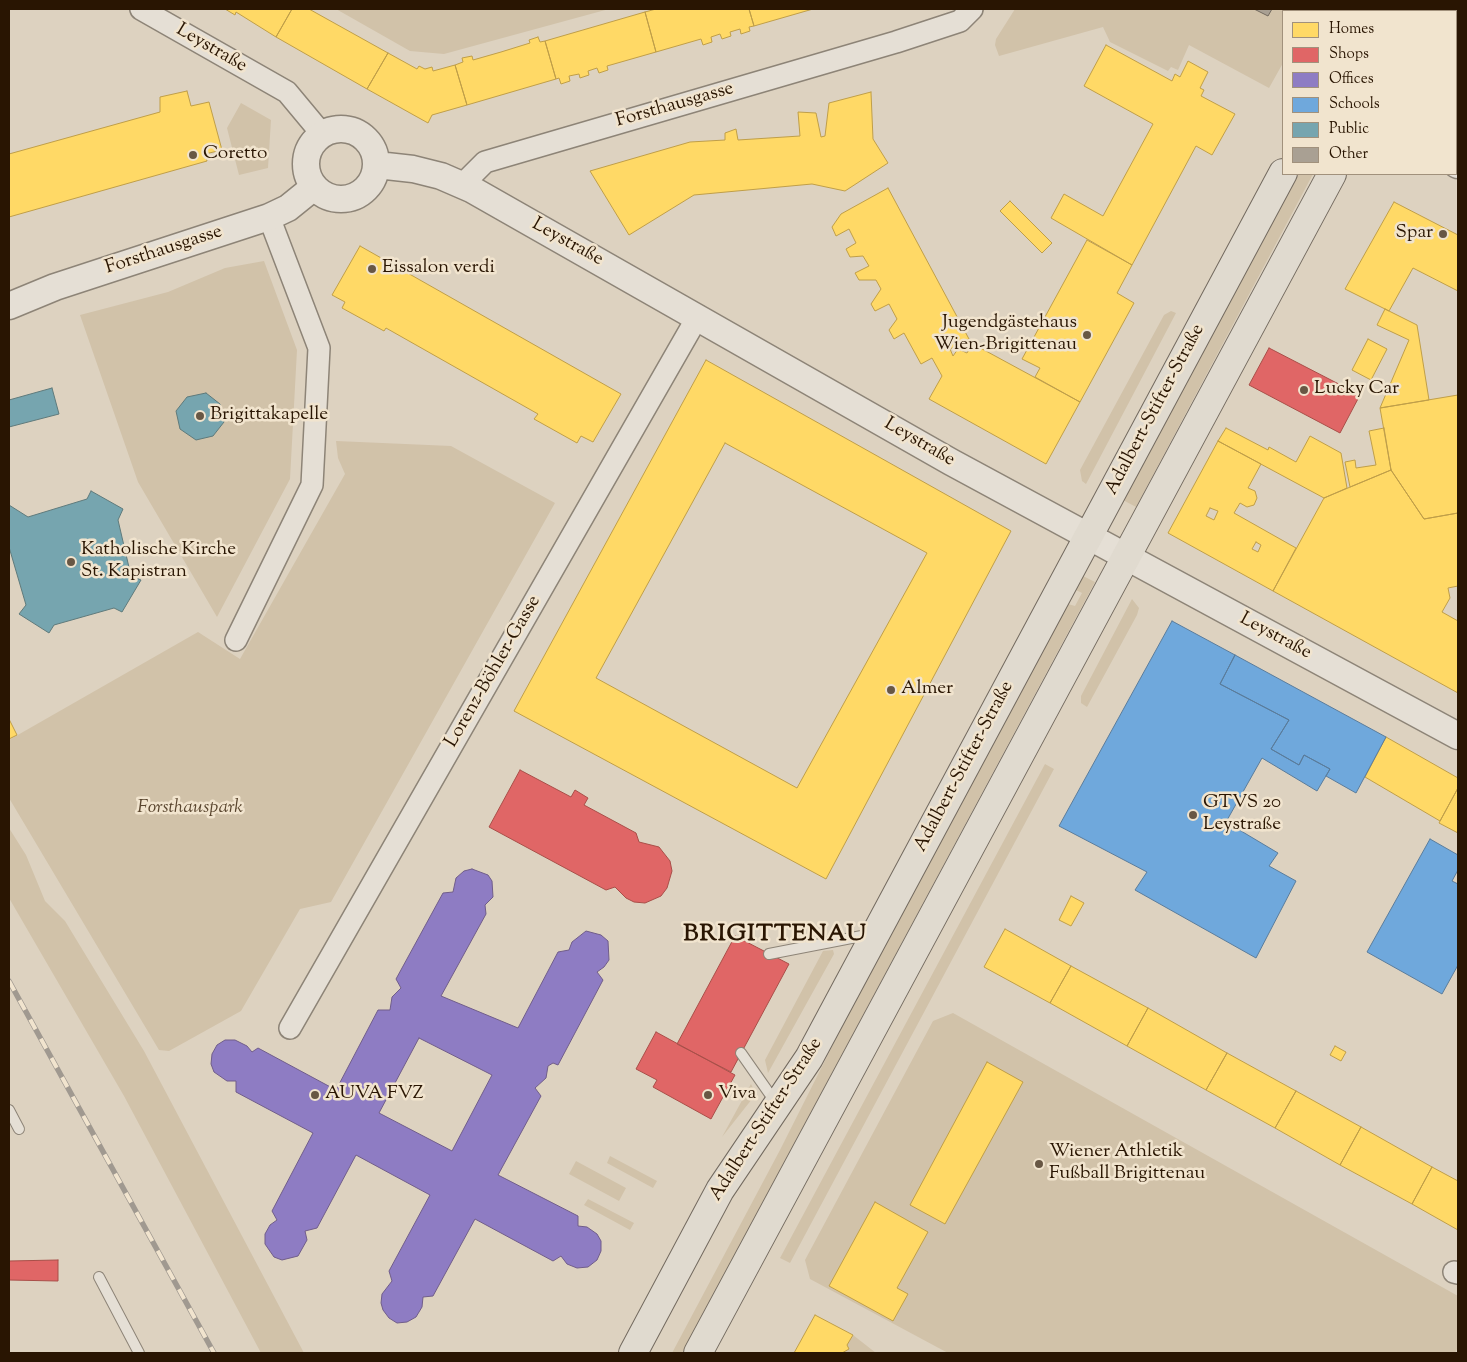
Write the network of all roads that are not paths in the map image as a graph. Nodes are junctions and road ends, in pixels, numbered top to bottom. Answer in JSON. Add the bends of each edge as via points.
{"nodes":[{"id":1,"x":141,"y":9,"type":"edge"},
{"id":2,"x":972,"y":9,"type":"edge"},
{"id":3,"x":322,"y":134,"type":"junction"},
{"id":4,"x":377,"y":165,"type":"junction"},
{"id":5,"x":1282,"y":175,"type":"edge"},
{"id":6,"x":1334,"y":176,"type":"edge"},
{"id":7,"x":462,"y":185,"type":"junction"},
{"id":8,"x":314,"y":187,"type":"junction"},
{"id":9,"x":269,"y":217,"type":"junction"},
{"id":10,"x":9,"y":306,"type":"edge"},
{"id":11,"x":698,"y":316,"type":"junction"},
{"id":12,"x":1088,"y":536,"type":"junction"},
{"id":13,"x":1126,"y":557,"type":"junction"},
{"id":14,"x":236,"y":640,"type":"dead end"},
{"id":15,"x":1458,"y":736,"type":"edge"},
{"id":16,"x":876,"y":933,"type":"junction"},
{"id":17,"x":768,"y":954,"type":"dead end"},
{"id":18,"x":290,"y":1028,"type":"dead end"},
{"id":19,"x":741,"y":1053,"type":"dead end"},
{"id":20,"x":777,"y":1104,"type":"junction"},
{"id":21,"x":9,"y":1110,"type":"edge"},
{"id":22,"x":19,"y":1129,"type":"dead end"},
{"id":23,"x":99,"y":1277,"type":"dead end"},
{"id":24,"x":139,"y":1353,"type":"edge"},
{"id":25,"x":633,"y":1353,"type":"edge"},
{"id":26,"x":698,"y":1353,"type":"edge"}],
"edges":[{"from":1,"to":3,"type":"street","name":"Leystraße","via":[[287,92]]},
{"from":2,"to":7,"type":"street","name":"Forsthausgasse","via":[[960,21],[896,42],[501,156],[485,162]]},
{"from":3,"to":4,"type":"street","via":[[342,128],[359,133],[372,145]]},
{"from":3,"to":8,"type":"street","via":[[313,141],[306,160],[309,179]]},
{"from":4,"to":7,"type":"street","name":"Leystraße","via":[[413,169]]},
{"from":4,"to":8,"type":"street","via":[[372,181],[353,197],[328,197]]},
{"from":5,"to":12,"type":"main road","name":"Adalbert-Stifter-Straße"},
{"from":6,"to":13,"type":"main road"},
{"from":7,"to":11,"type":"street","name":"Leystraße"},
{"from":8,"to":9,"type":"street","name":"Forsthausgasse","via":[[288,208]]},
{"from":9,"to":10,"type":"street","name":"Forsthausgasse","via":[[55,287]]},
{"from":9,"to":14,"type":"street","via":[[319,348],[312,485]]},
{"from":11,"to":12,"type":"street","name":"Leystraße","via":[[951,462]]},
{"from":11,"to":18,"type":"street","name":"Lorenz-Böhler-Gasse"},
{"from":12,"to":13,"type":"street","name":"Leystraße"},
{"from":12,"to":16,"type":"main road","name":"Adalbert-Stifter-Straße"},
{"from":13,"to":15,"type":"street","name":"Leystraße"},
{"from":13,"to":26,"type":"main road"},
{"from":16,"to":17,"type":"lane"},
{"from":16,"to":20,"type":"main road","name":"Adalbert-Stifter-Straße","via":[[809,1058]]},
{"from":19,"to":20,"type":"lane"},
{"from":20,"to":25,"type":"main road","name":"Adalbert-Stifter-Straße","via":[[720,1190]]},
{"from":21,"to":22,"type":"lane"},
{"from":23,"to":24,"type":"lane"}]}
